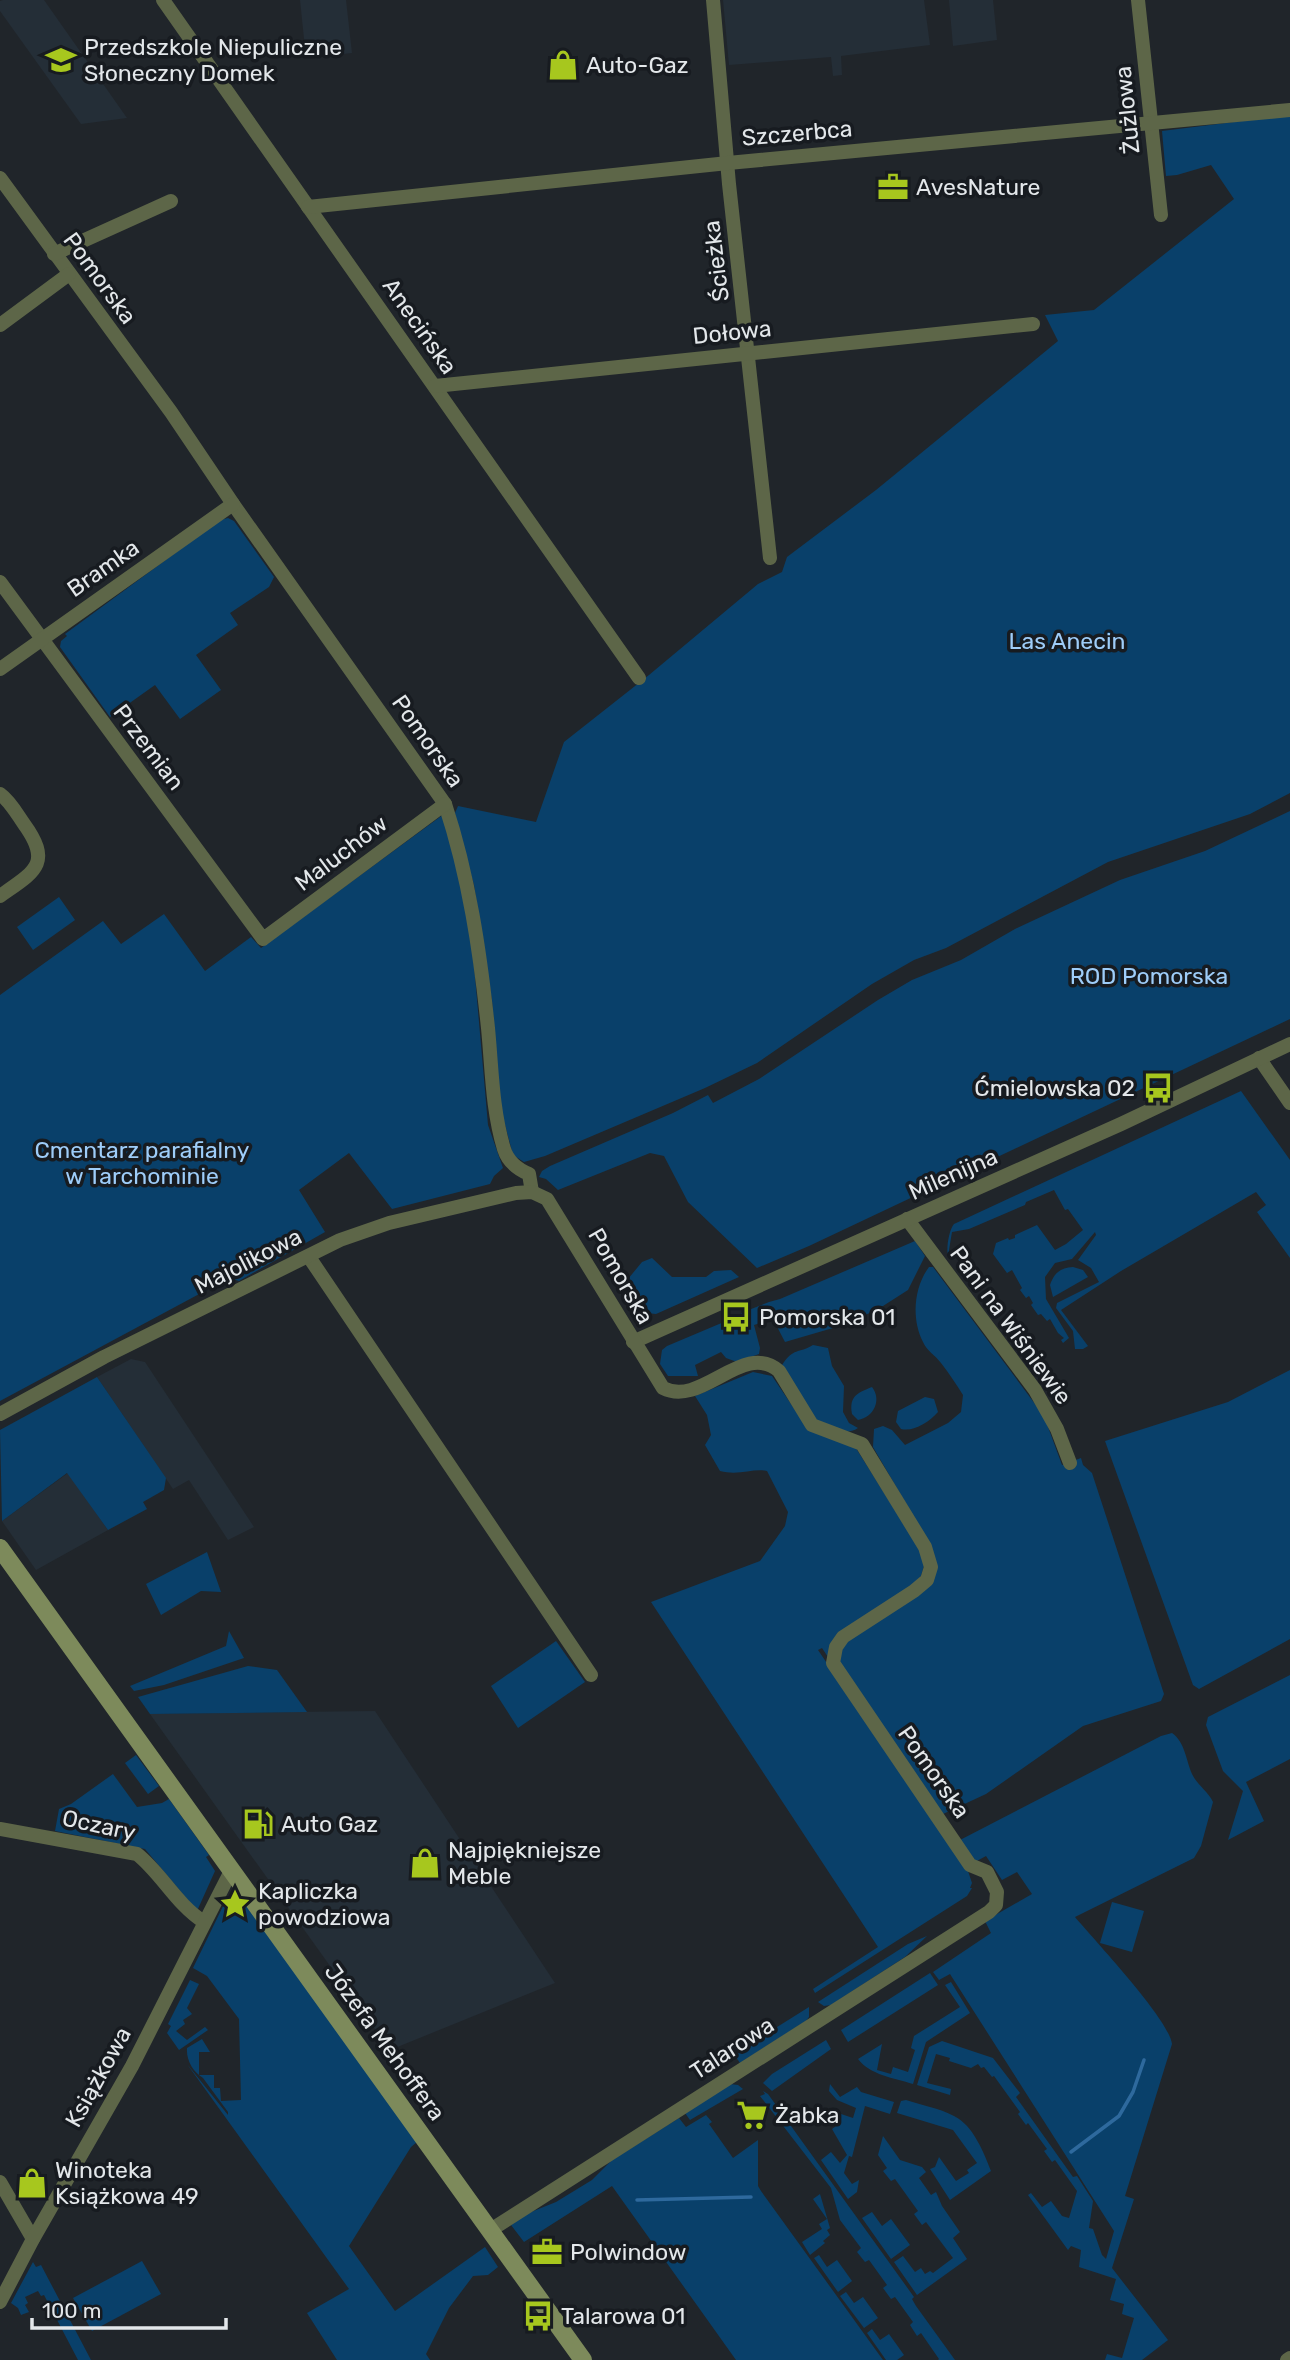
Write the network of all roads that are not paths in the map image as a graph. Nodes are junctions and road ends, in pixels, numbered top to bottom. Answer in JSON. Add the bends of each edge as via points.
{"nodes":[{"id":1,"x":163,"y":0,"type":"edge"},
{"id":2,"x":713,"y":0,"type":"edge"},
{"id":3,"x":1138,"y":0,"type":"edge"},
{"id":4,"x":1290,"y":110,"type":"edge"},
{"id":5,"x":1152,"y":123,"type":"junction"},
{"id":6,"x":728,"y":163,"type":"junction"},
{"id":7,"x":0,"y":178,"type":"edge"},
{"id":8,"x":171,"y":201,"type":"dead end"},
{"id":9,"x":309,"y":207,"type":"junction"},
{"id":10,"x":1161,"y":215,"type":"dead end"},
{"id":11,"x":54,"y":254,"type":"junction"},
{"id":12,"x":69,"y":274,"type":"junction"},
{"id":13,"x":1033,"y":324,"type":"dead end"},
{"id":14,"x":0,"y":325,"type":"edge"},
{"id":15,"x":750,"y":352,"type":"junction"},
{"id":16,"x":435,"y":386,"type":"junction"},
{"id":17,"x":233,"y":504,"type":"junction"},
{"id":18,"x":770,"y":558,"type":"dead end"},
{"id":19,"x":0,"y":582,"type":"edge"},
{"id":20,"x":41,"y":640,"type":"junction"},
{"id":21,"x":0,"y":669,"type":"edge"},
{"id":22,"x":639,"y":678,"type":"dead end"},
{"id":23,"x":0,"y":794,"type":"edge"},
{"id":24,"x":445,"y":804,"type":"junction"},
{"id":25,"x":0,"y":896,"type":"edge"},
{"id":26,"x":263,"y":939,"type":"joint"},
{"id":27,"x":1290,"y":1044,"type":"edge"},
{"id":28,"x":1259,"y":1058,"type":"junction"},
{"id":29,"x":1290,"y":1103,"type":"edge"},
{"id":30,"x":532,"y":1192,"type":"junction"},
{"id":31,"x":906,"y":1219,"type":"junction"},
{"id":32,"x":309,"y":1257,"type":"junction"},
{"id":33,"x":633,"y":1342,"type":"junction"},
{"id":34,"x":0,"y":1414,"type":"edge"},
{"id":35,"x":1070,"y":1463,"type":"dead end"},
{"id":36,"x":0,"y":1548,"type":"edge"},
{"id":37,"x":591,"y":1675,"type":"dead end"},
{"id":38,"x":0,"y":1829,"type":"edge"},
{"id":39,"x":231,"y":1871,"type":"junction"},
{"id":40,"x":998,"y":1901,"type":"joint"},
{"id":41,"x":204,"y":1922,"type":"junction"},
{"id":42,"x":0,"y":2182,"type":"edge"},
{"id":43,"x":489,"y":2231,"type":"junction"},
{"id":44,"x":33,"y":2239,"type":"junction"},
{"id":45,"x":0,"y":2302,"type":"edge"},
{"id":46,"x":583,"y":2360,"type":"edge"}],
"edges":[{"from":1,"to":9,"type":"street","name":"Anecińska"},
{"from":2,"to":6,"type":"street","name":"Ścieżka"},
{"from":3,"to":5,"type":"street","name":"Żużlowa"},
{"from":4,"to":5,"type":"street","name":"Szczerbca"},
{"from":5,"to":6,"type":"street","name":"Szczerbca"},
{"from":5,"to":10,"type":"street","name":"Żużlowa"},
{"from":6,"to":9,"type":"street","name":"Szczerbca"},
{"from":6,"to":15,"type":"street","name":"Ścieżka"},
{"from":7,"to":11,"type":"street","name":"Pomorska"},
{"from":8,"to":11,"type":"street"},
{"from":9,"to":16,"type":"street","name":"Anecińska"},
{"from":11,"to":12,"type":"street","name":"Pomorska"},
{"from":12,"to":14,"type":"street"},
{"from":12,"to":17,"type":"street","name":"Pomorska"},
{"from":13,"to":15,"type":"street","name":"Dołowa"},
{"from":15,"to":16,"type":"street","name":"Dołowa"},
{"from":15,"to":18,"type":"street","name":"Ścieżka"},
{"from":16,"to":22,"type":"street","name":"Anecińska"},
{"from":17,"to":20,"type":"street","name":"Bramka"},
{"from":17,"to":24,"type":"street","name":"Pomorska"},
{"from":19,"to":20,"type":"street","name":"Przemian"},
{"from":20,"to":21,"type":"street","name":"Bramka"},
{"from":20,"to":26,"type":"street","name":"Przemian"},
{"from":23,"to":25,"type":"street","via":[[38,845],[38,858],[29,876]]},
{"from":24,"to":26,"type":"street","name":"Maluchów"},
{"from":24,"to":30,"type":"street","name":"Pomorska","via":[[467,879],[478,941],[494,1110],[505,1152],[517,1168],[529,1174]]},
{"from":27,"to":28,"type":"street","name":"Milenijna"},
{"from":28,"to":29,"type":"street"},
{"from":28,"to":31,"type":"street","name":"Milenijna"},
{"from":30,"to":32,"type":"street","name":"Majolikowa","via":[[390,1223],[340,1240]]},
{"from":30,"to":33,"type":"street","name":"Pomorska","via":[[547,1199]]},
{"from":31,"to":33,"type":"street","name":"Milenijna"},
{"from":31,"to":35,"type":"street","name":"Pani na Wiśniewie","via":[[1035,1390]]},
{"from":32,"to":34,"type":"street","name":"Majolikowa","via":[[104,1357]]},
{"from":32,"to":37,"type":"street"},
{"from":33,"to":40,"type":"street","name":"Pomorska","via":[[663,1388],[677,1392],[765,1362],[779,1371],[812,1425],[862,1444],[925,1547],[931,1567],[927,1580],[914,1591],[843,1637],[832,1663],[970,1865],[987,1872]]},
{"from":36,"to":39,"type":"street","name":"Józefa Mehoffera"},
{"from":38,"to":41,"type":"street","name":"Oczary","via":[[137,1854]]},
{"from":39,"to":41,"type":"street","name":"Książkowa"},
{"from":39,"to":43,"type":"street","name":"Józefa Mehoffera"},
{"from":40,"to":43,"type":"street","name":"Talarowa","via":[[989,1912]]},
{"from":41,"to":44,"type":"street","name":"Książkowa","via":[[132,2066]]},
{"from":42,"to":44,"type":"street"},
{"from":43,"to":46,"type":"street","name":"Józefa Mehoffera"},
{"from":44,"to":45,"type":"street","name":"Książkowa"}]}
